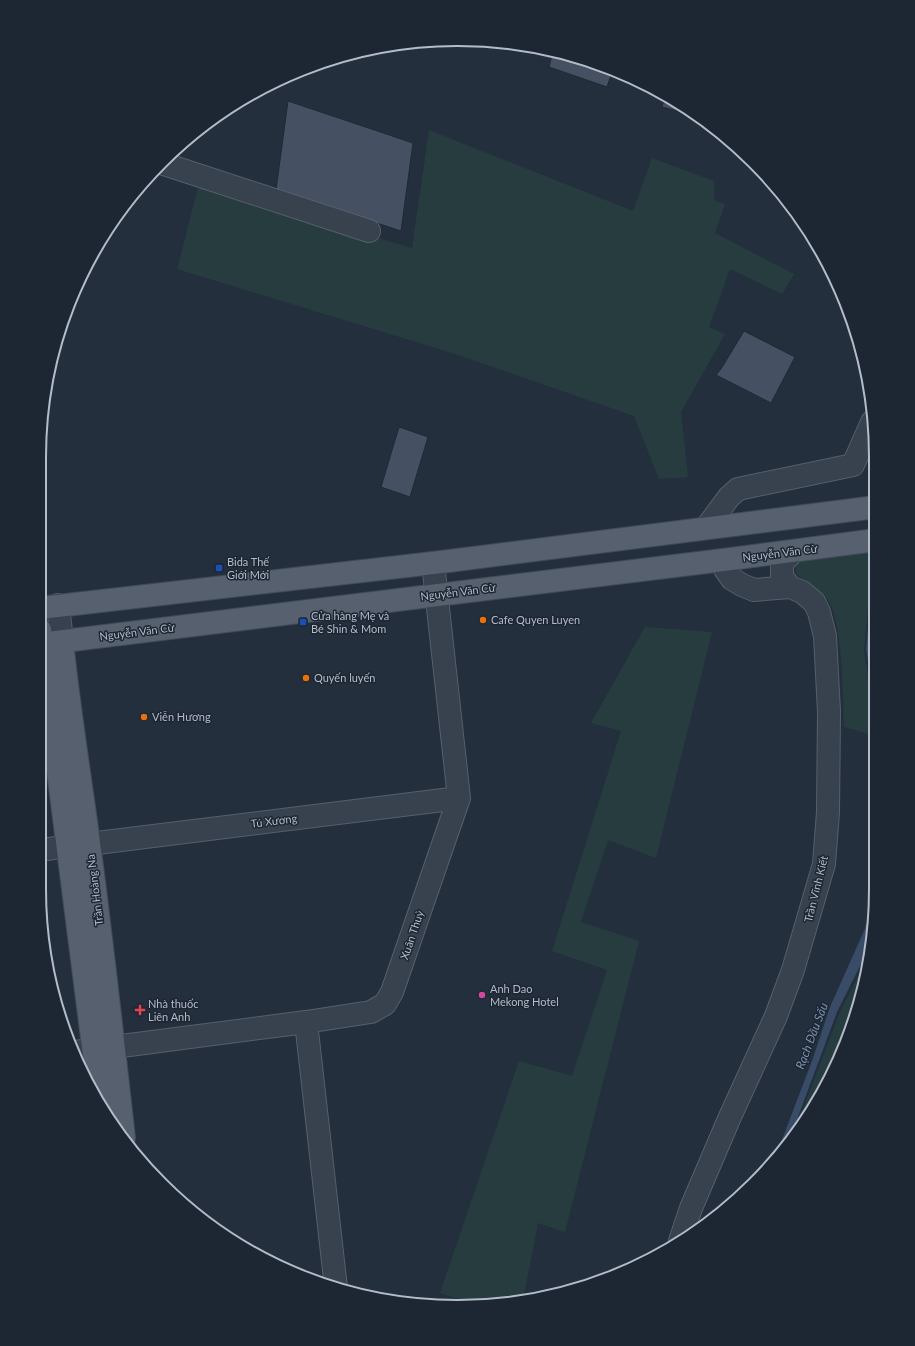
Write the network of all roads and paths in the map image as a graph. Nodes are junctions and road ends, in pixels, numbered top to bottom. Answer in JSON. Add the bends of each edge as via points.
{"nodes":[{"id":1,"x":169,"y":165,"type":"edge"},
{"id":2,"x":369,"y":231,"type":"dead end"},
{"id":3,"x":868,"y":431,"type":"edge"},
{"id":4,"x":869,"y":508,"type":"edge"},
{"id":5,"x":706,"y":528,"type":"junction"},
{"id":6,"x":869,"y":541,"type":"edge"},
{"id":7,"x":794,"y":551,"type":"junction"},
{"id":8,"x":723,"y":560,"type":"junction"},
{"id":9,"x":433,"y":563,"type":"junction"},
{"id":10,"x":790,"y":588,"type":"junction"},
{"id":11,"x":437,"y":595,"type":"junction"},
{"id":12,"x":49,"y":606,"type":"edge"},
{"id":13,"x":46,"y":640,"type":"edge"},
{"id":14,"x":459,"y":798,"type":"junction"},
{"id":15,"x":89,"y":844,"type":"junction"},
{"id":16,"x":67,"y":846,"type":"junction"},
{"id":17,"x":46,"y":849,"type":"edge"},
{"id":18,"x":306,"y":1022,"type":"junction"},
{"id":19,"x":94,"y":1049,"type":"edge"},
{"id":20,"x":99,"y":1090,"type":"edge"},
{"id":21,"x":119,"y":1122,"type":"edge"},
{"id":22,"x":683,"y":1233,"type":"edge"},
{"id":23,"x":335,"y":1281,"type":"edge"}],
"edges":[{"from":1,"to":2,"type":"street"},
{"from":3,"to":5,"type":"street","via":[[853,465],[738,489]]},
{"from":4,"to":5,"type":"main road"},
{"from":5,"to":9,"type":"main road"},
{"from":6,"to":7,"type":"main road","name":"Nguyễn Văn Cừ"},
{"from":7,"to":8,"type":"main road","name":"Nguyễn Văn Cừ"},
{"from":7,"to":10,"type":"street","via":[[782,563],[782,577]]},
{"from":8,"to":10,"type":"street","name":"Trần Vĩnh Kiết","via":[[725,569],[732,579],[742,585],[754,590]]},
{"from":8,"to":11,"type":"main road","name":"Nguyễn Văn Cừ"},
{"from":9,"to":11,"type":"street","name":"Xuân Thuỷ"},
{"from":9,"to":12,"type":"main road"},
{"from":10,"to":22,"type":"street","name":"Trần Vĩnh Kiết","via":[[802,592],[814,602],[825,636],[829,712],[828,812],[824,864],[793,970],[776,1016],[726,1126]]},
{"from":11,"to":13,"type":"main road","name":"Nguyễn Văn Cừ"},
{"from":11,"to":14,"type":"street","name":"Xuân Thuỷ"},
{"from":12,"to":13,"type":"street"},
{"from":13,"to":15,"type":"main road","name":"Trần Hoàng Na","via":[[65,671]]},
{"from":13,"to":16,"type":"main road","name":"Trần Hoàng Na"},
{"from":14,"to":15,"type":"street","name":"Tú Xương"},
{"from":14,"to":18,"type":"street","name":"Xuân Thuỷ","via":[[392,992],[385,1004],[371,1012]]},
{"from":15,"to":19,"type":"main road","name":"Trần Hoàng Na"},
{"from":16,"to":17,"type":"street"},
{"from":16,"to":19,"type":"main road","name":"Trần Hoàng Na"},
{"from":18,"to":19,"type":"street","name":"Xuân Thuỷ"},
{"from":18,"to":23,"type":"street"},
{"from":19,"to":20,"type":"main road","name":"Trần Hoàng Na"},
{"from":19,"to":21,"type":"main road","name":"Trần Hoàng Na"}]}
